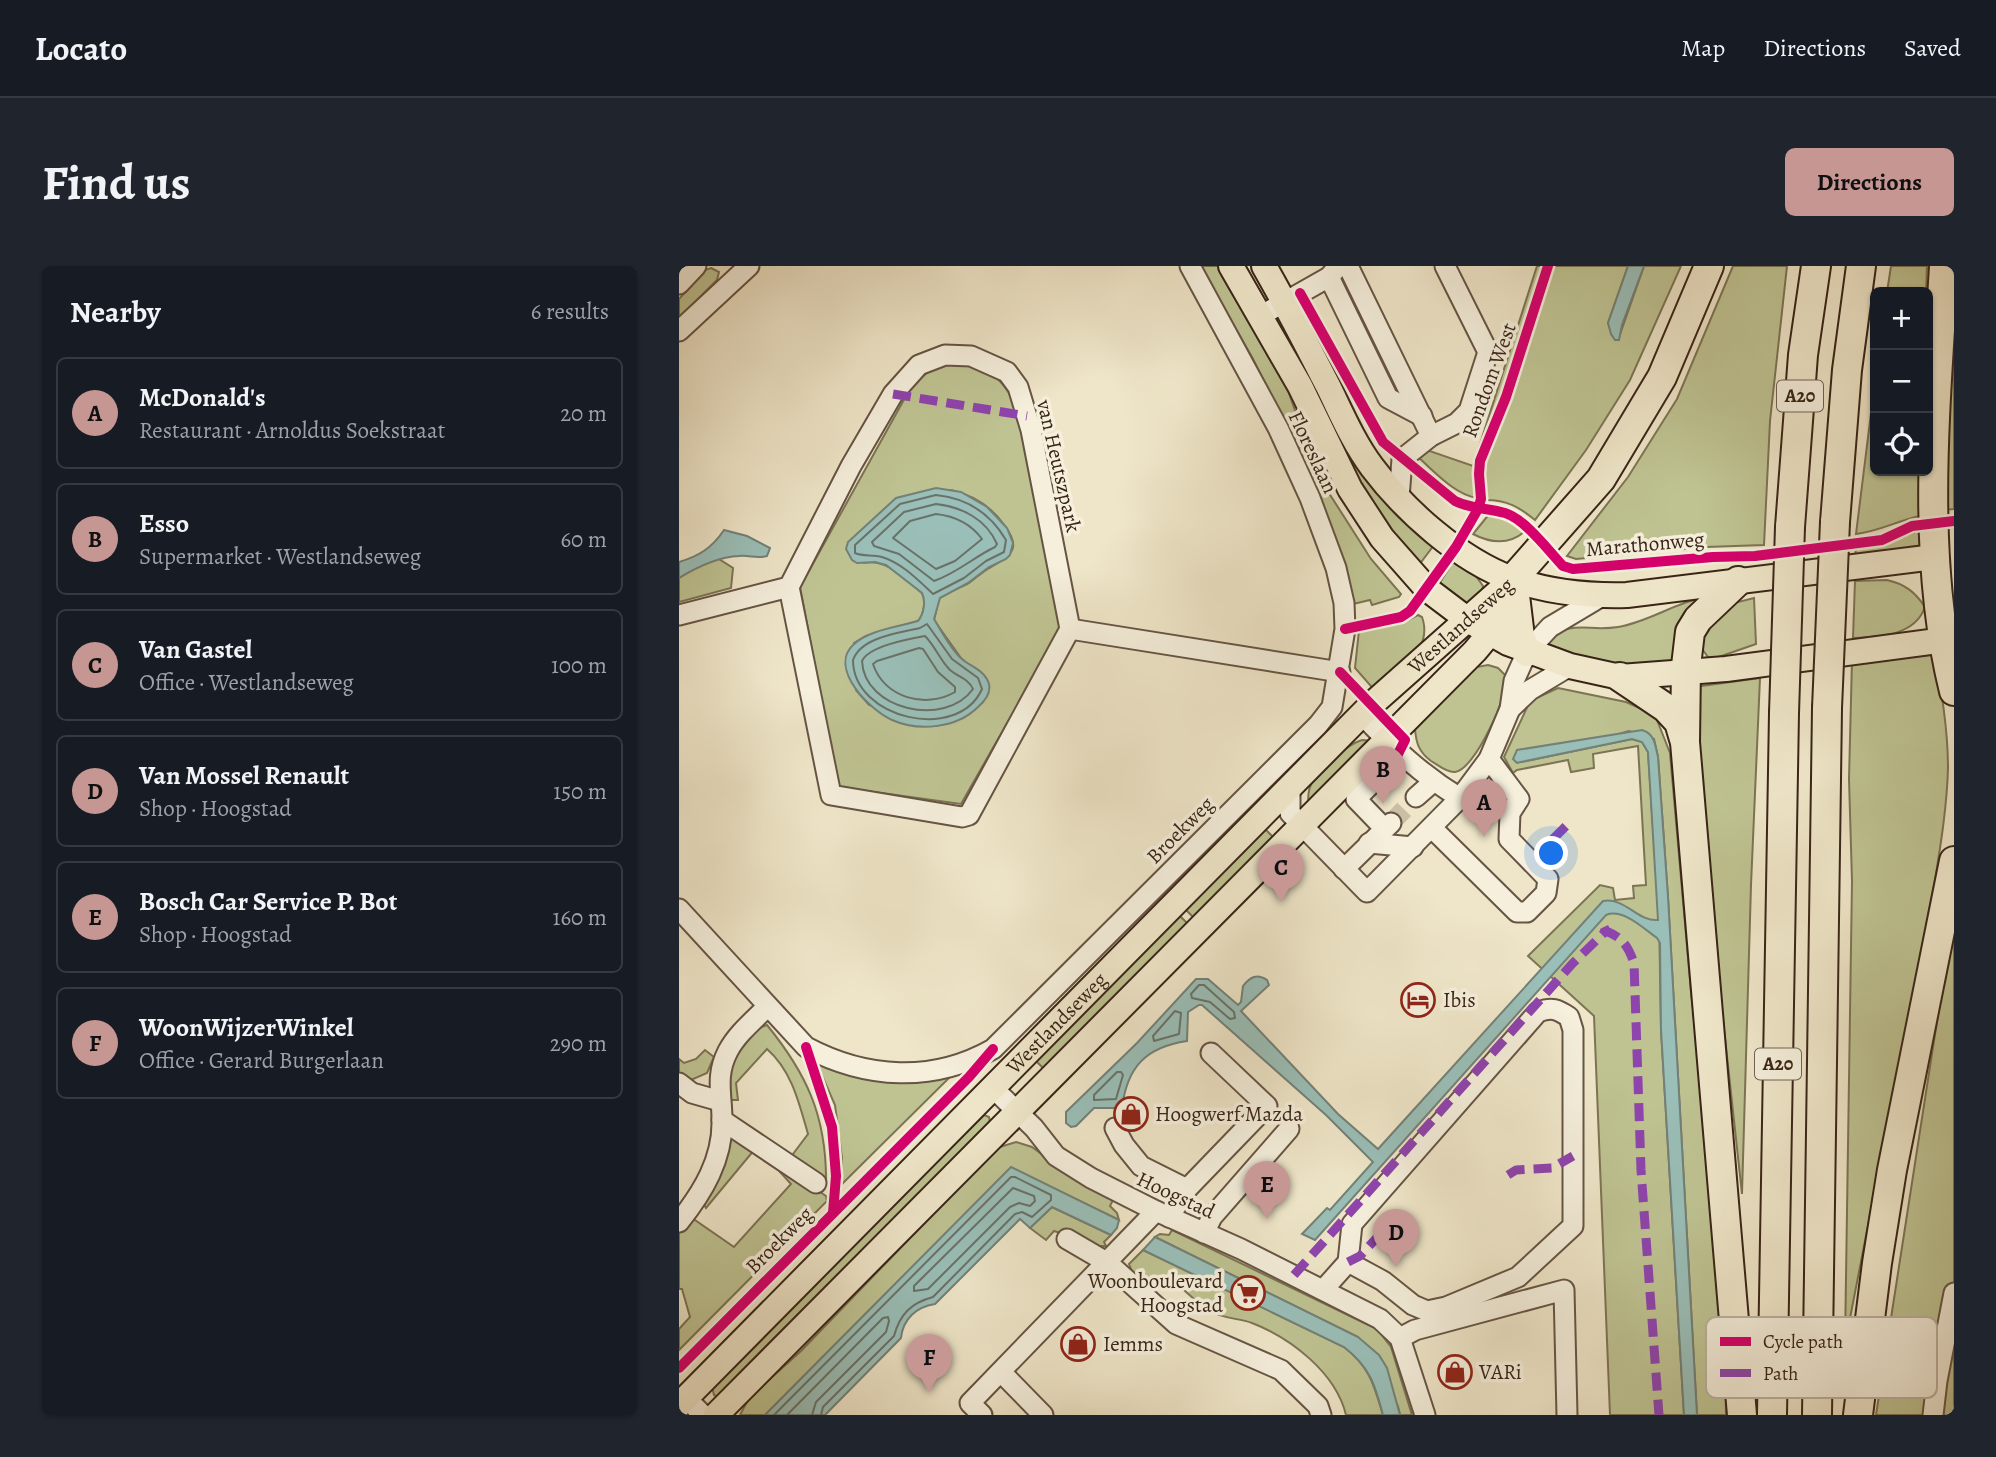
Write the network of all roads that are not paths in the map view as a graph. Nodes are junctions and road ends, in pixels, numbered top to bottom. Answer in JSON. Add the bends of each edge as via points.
{"nodes":[{"id":1,"x":696,"y":266,"type":"edge"},
{"id":2,"x":1190,"y":266,"type":"edge"},
{"id":3,"x":1231,"y":266,"type":"edge"},
{"id":4,"x":1264,"y":266,"type":"edge"},
{"id":5,"x":1347,"y":266,"type":"edge"},
{"id":6,"x":1445,"y":266,"type":"edge"},
{"id":7,"x":1709,"y":266,"type":"edge"},
{"id":8,"x":1816,"y":266,"type":"edge"},
{"id":9,"x":1861,"y":266,"type":"edge"},
{"id":10,"x":1944,"y":266,"type":"edge"},
{"id":11,"x":741,"y":269,"type":"edge"},
{"id":12,"x":1334,"y":272,"type":"edge"},
{"id":13,"x":679,"y":284,"type":"edge"},
{"id":14,"x":1285,"y":303,"type":"junction"},
{"id":15,"x":1260,"y":316,"type":"junction"},
{"id":16,"x":679,"y":331,"type":"edge"},
{"id":17,"x":1422,"y":416,"type":"junction"},
{"id":18,"x":1431,"y":436,"type":"junction"},
{"id":19,"x":1399,"y":498,"type":"junction"},
{"id":20,"x":1944,"y":556,"type":"edge"},
{"id":21,"x":1513,"y":579,"type":"junction"},
{"id":22,"x":1738,"y":581,"type":"junction"},
{"id":23,"x":789,"y":587,"type":"junction"},
{"id":24,"x":1602,"y":596,"type":"junction"},
{"id":25,"x":679,"y":614,"type":"edge"},
{"id":26,"x":1468,"y":620,"type":"junction"},
{"id":27,"x":1070,"y":629,"type":"junction"},
{"id":28,"x":1490,"y":633,"type":"junction"},
{"id":29,"x":1949,"y":640,"type":"edge"},
{"id":30,"x":1527,"y":652,"type":"junction"},
{"id":31,"x":1570,"y":666,"type":"junction"},
{"id":32,"x":1340,"y":672,"type":"junction"},
{"id":33,"x":1686,"y":673,"type":"junction"},
{"id":34,"x":1620,"y":677,"type":"junction"},
{"id":35,"x":1954,"y":691,"type":"edge"},
{"id":36,"x":1510,"y":709,"type":"junction"},
{"id":37,"x":1362,"y":715,"type":"junction"},
{"id":38,"x":1685,"y":742,"type":"junction"},
{"id":39,"x":1393,"y":748,"type":"junction"},
{"id":40,"x":1489,"y":760,"type":"junction"},
{"id":41,"x":1433,"y":782,"type":"junction"},
{"id":42,"x":1290,"y":790,"type":"junction"},
{"id":43,"x":1416,"y":797,"type":"tunnel mouth"},
{"id":44,"x":1460,"y":798,"type":"junction"},
{"id":45,"x":1302,"y":826,"type":"junction"},
{"id":46,"x":1432,"y":828,"type":"junction"},
{"id":47,"x":1369,"y":844,"type":"junction"},
{"id":48,"x":1413,"y":847,"type":"junction"},
{"id":49,"x":1954,"y":861,"type":"edge"},
{"id":50,"x":1344,"y":869,"type":"junction"},
{"id":51,"x":679,"y":909,"type":"edge"},
{"id":52,"x":767,"y":1007,"type":"junction"},
{"id":53,"x":1211,"y":1053,"type":"dead end"},
{"id":54,"x":679,"y":1083,"type":"edge"},
{"id":55,"x":992,"y":1087,"type":"junction"},
{"id":56,"x":721,"y":1110,"type":"junction"},
{"id":57,"x":1017,"y":1112,"type":"junction"},
{"id":58,"x":1115,"y":1128,"type":"dead end"},
{"id":59,"x":1289,"y":1129,"type":"dead end"},
{"id":60,"x":816,"y":1183,"type":"dead end"},
{"id":61,"x":1187,"y":1189,"type":"junction"},
{"id":62,"x":1163,"y":1214,"type":"junction"},
{"id":63,"x":679,"y":1222,"type":"edge"},
{"id":64,"x":1204,"y":1233,"type":"junction"},
{"id":65,"x":1067,"y":1239,"type":"dead end"},
{"id":66,"x":1348,"y":1262,"type":"junction"},
{"id":67,"x":1108,"y":1263,"type":"junction"},
{"id":68,"x":1323,"y":1290,"type":"junction"},
{"id":69,"x":1954,"y":1293,"type":"edge"},
{"id":70,"x":1734,"y":1317,"type":"edge"},
{"id":71,"x":1774,"y":1317,"type":"edge"},
{"id":72,"x":1818,"y":1317,"type":"edge"},
{"id":73,"x":1870,"y":1317,"type":"edge"},
{"id":74,"x":1400,"y":1338,"type":"junction"},
{"id":75,"x":1001,"y":1372,"type":"junction"},
{"id":76,"x":1937,"y":1381,"type":"edge"},
{"id":77,"x":689,"y":1406,"type":"edge"},
{"id":78,"x":976,"y":1409,"type":"edge"},
{"id":79,"x":716,"y":1415,"type":"edge"},
{"id":80,"x":1043,"y":1415,"type":"edge"},
{"id":81,"x":1321,"y":1415,"type":"edge"},
{"id":82,"x":1425,"y":1415,"type":"edge"},
{"id":83,"x":1567,"y":1415,"type":"edge"}],
"edges":[{"from":1,"to":13,"type":"street"},
{"from":2,"to":32,"type":"street","name":"Floreslaan","via":[[1278,428],[1336,568],[1344,603]]},
{"from":3,"to":15,"type":"main road"},
{"from":4,"to":14,"type":"main road"},
{"from":5,"to":17,"type":"street"},
{"from":6,"to":18,"type":"street","via":[[1488,352],[1469,411]]},
{"from":7,"to":21,"type":"highway","via":[[1663,377],[1601,480]]},
{"from":8,"to":71,"type":"highway","number":"A20","bridge":true,"via":[[1803,355],[1790,527]]},
{"from":9,"to":72,"type":"highway","number":"A20","bridge":true,"via":[[1835,522],[1827,708]]},
{"from":10,"to":20,"type":"highway","via":[[1935,450]]},
{"from":11,"to":16,"type":"street"},
{"from":12,"to":14,"type":"street"},
{"from":12,"to":17,"type":"street","via":[[1388,398]]},
{"from":14,"to":15,"type":"street"},
{"from":14,"to":19,"type":"main road","via":[[1351,432],[1371,466]]},
{"from":15,"to":26,"type":"main road","via":[[1350,488],[1383,538],[1427,589]]},
{"from":17,"to":18,"type":"street"},
{"from":18,"to":19,"type":"street","via":[[1402,459]]},
{"from":19,"to":21,"type":"main road","via":[[1456,547]]},
{"from":20,"to":22,"type":"main road"},
{"from":20,"to":29,"type":"highway"},
{"from":21,"to":24,"type":"main road"},
{"from":21,"to":26,"type":"main road","name":"Westlandseweg"},
{"from":21,"to":28,"type":"main road","name":"Westlandseweg"},
{"from":21,"to":30,"type":"highway","via":[[1520,638]]},
{"from":22,"to":24,"type":"main road"},
{"from":22,"to":33,"type":"highway","via":[[1690,632]]},
{"from":23,"to":25,"type":"street"},
{"from":23,"to":27,"type":"street","via":[[831,795],[962,817],[969,815]]},
{"from":23,"to":27,"type":"street","name":"van Heutszpark","via":[[893,394],[919,365],[945,355],[971,356],[1007,372],[1018,387],[1031,430]]},
{"from":24,"to":30,"type":"street","via":[[1550,626]]},
{"from":26,"to":28,"type":"main road"},
{"from":26,"to":37,"type":"main road","name":"Westlandseweg"},
{"from":27,"to":32,"type":"street"},
{"from":28,"to":30,"type":"main road"},
{"from":28,"to":39,"type":"main road","name":"Westlandseweg"},
{"from":29,"to":33,"type":"main road"},
{"from":29,"to":35,"type":"highway"},
{"from":30,"to":31,"type":"main road"},
{"from":30,"to":36,"type":"street","via":[[1514,681]]},
{"from":31,"to":34,"type":"main road"},
{"from":31,"to":36,"type":"street","via":[[1529,690]]},
{"from":32,"to":52,"type":"street","name":"Broekweg","via":[[1332,706],[1318,725],[993,1049],[972,1061],[922,1072],[854,1068],[806,1047]]},
{"from":33,"to":34,"type":"main road"},
{"from":33,"to":38,"type":"highway"},
{"from":34,"to":38,"type":"highway","via":[[1666,708],[1679,722]]},
{"from":36,"to":40,"type":"street"},
{"from":37,"to":39,"type":"street"},
{"from":37,"to":42,"type":"main road","name":"Westlandseweg"},
{"from":38,"to":70,"type":"highway"},
{"from":39,"to":41,"type":"street"},
{"from":39,"to":45,"type":"main road","name":"Westlandseweg"},
{"from":39,"to":47,"type":"street","via":[[1356,799],[1388,826]]},
{"from":40,"to":44,"type":"street"},
{"from":40,"to":46,"type":"street","via":[[1518,799],[1510,813],[1509,839],[1548,879],[1546,893],[1527,912],[1517,912]]},
{"from":41,"to":43,"type":"street"},
{"from":41,"to":44,"type":"street"},
{"from":42,"to":45,"type":"street","via":[[1290,813]]},
{"from":42,"to":55,"type":"main road","name":"Westlandseweg"},
{"from":44,"to":46,"type":"street"},
{"from":45,"to":50,"type":"street"},
{"from":45,"to":57,"type":"main road","name":"Westlandseweg"},
{"from":46,"to":48,"type":"street"},
{"from":47,"to":48,"type":"street"},
{"from":47,"to":50,"type":"street"},
{"from":48,"to":50,"type":"street","via":[[1367,892]]},
{"from":49,"to":73,"type":"highway","via":[[1892,1170]]},
{"from":51,"to":52,"type":"street"},
{"from":52,"to":56,"type":"street","via":[[727,1053],[718,1081]]},
{"from":53,"to":61,"type":"street","via":[[1267,1106]]},
{"from":54,"to":56,"type":"street"},
{"from":55,"to":57,"type":"street","name":"Hoogstad"},
{"from":55,"to":77,"type":"main road","name":"Westlandseweg"},
{"from":56,"to":60,"type":"street"},
{"from":56,"to":63,"type":"street","via":[[720,1145],[712,1169]]},
{"from":57,"to":62,"type":"street","name":"Hoogstad","via":[[1056,1156]]},
{"from":57,"to":79,"type":"main road","name":"Westlandseweg"},
{"from":58,"to":61,"type":"street","via":[[1141,1166]]},
{"from":59,"to":64,"type":"street","via":[[1212,1217]]},
{"from":61,"to":62,"type":"street"},
{"from":62,"to":64,"type":"street","name":"Hoogstad"},
{"from":62,"to":67,"type":"street"},
{"from":64,"to":68,"type":"street","name":"Hoogstad"},
{"from":65,"to":67,"type":"street"},
{"from":66,"to":66,"type":"street","via":[[1352,1224],[1538,1012],[1557,1009],[1569,1017],[1573,1030],[1573,1226],[1518,1278],[1427,1311]]},
{"from":66,"to":68,"type":"street"},
{"from":67,"to":75,"type":"street"},
{"from":67,"to":81,"type":"street","via":[[1176,1324],[1281,1370],[1318,1406]]},
{"from":68,"to":74,"type":"street","name":"Hoogstad","via":[[1380,1319]]},
{"from":69,"to":76,"type":"street"},
{"from":74,"to":82,"type":"street"},
{"from":74,"to":83,"type":"street","via":[[1563,1290]]},
{"from":75,"to":78,"type":"street"},
{"from":75,"to":80,"type":"street"}]}
